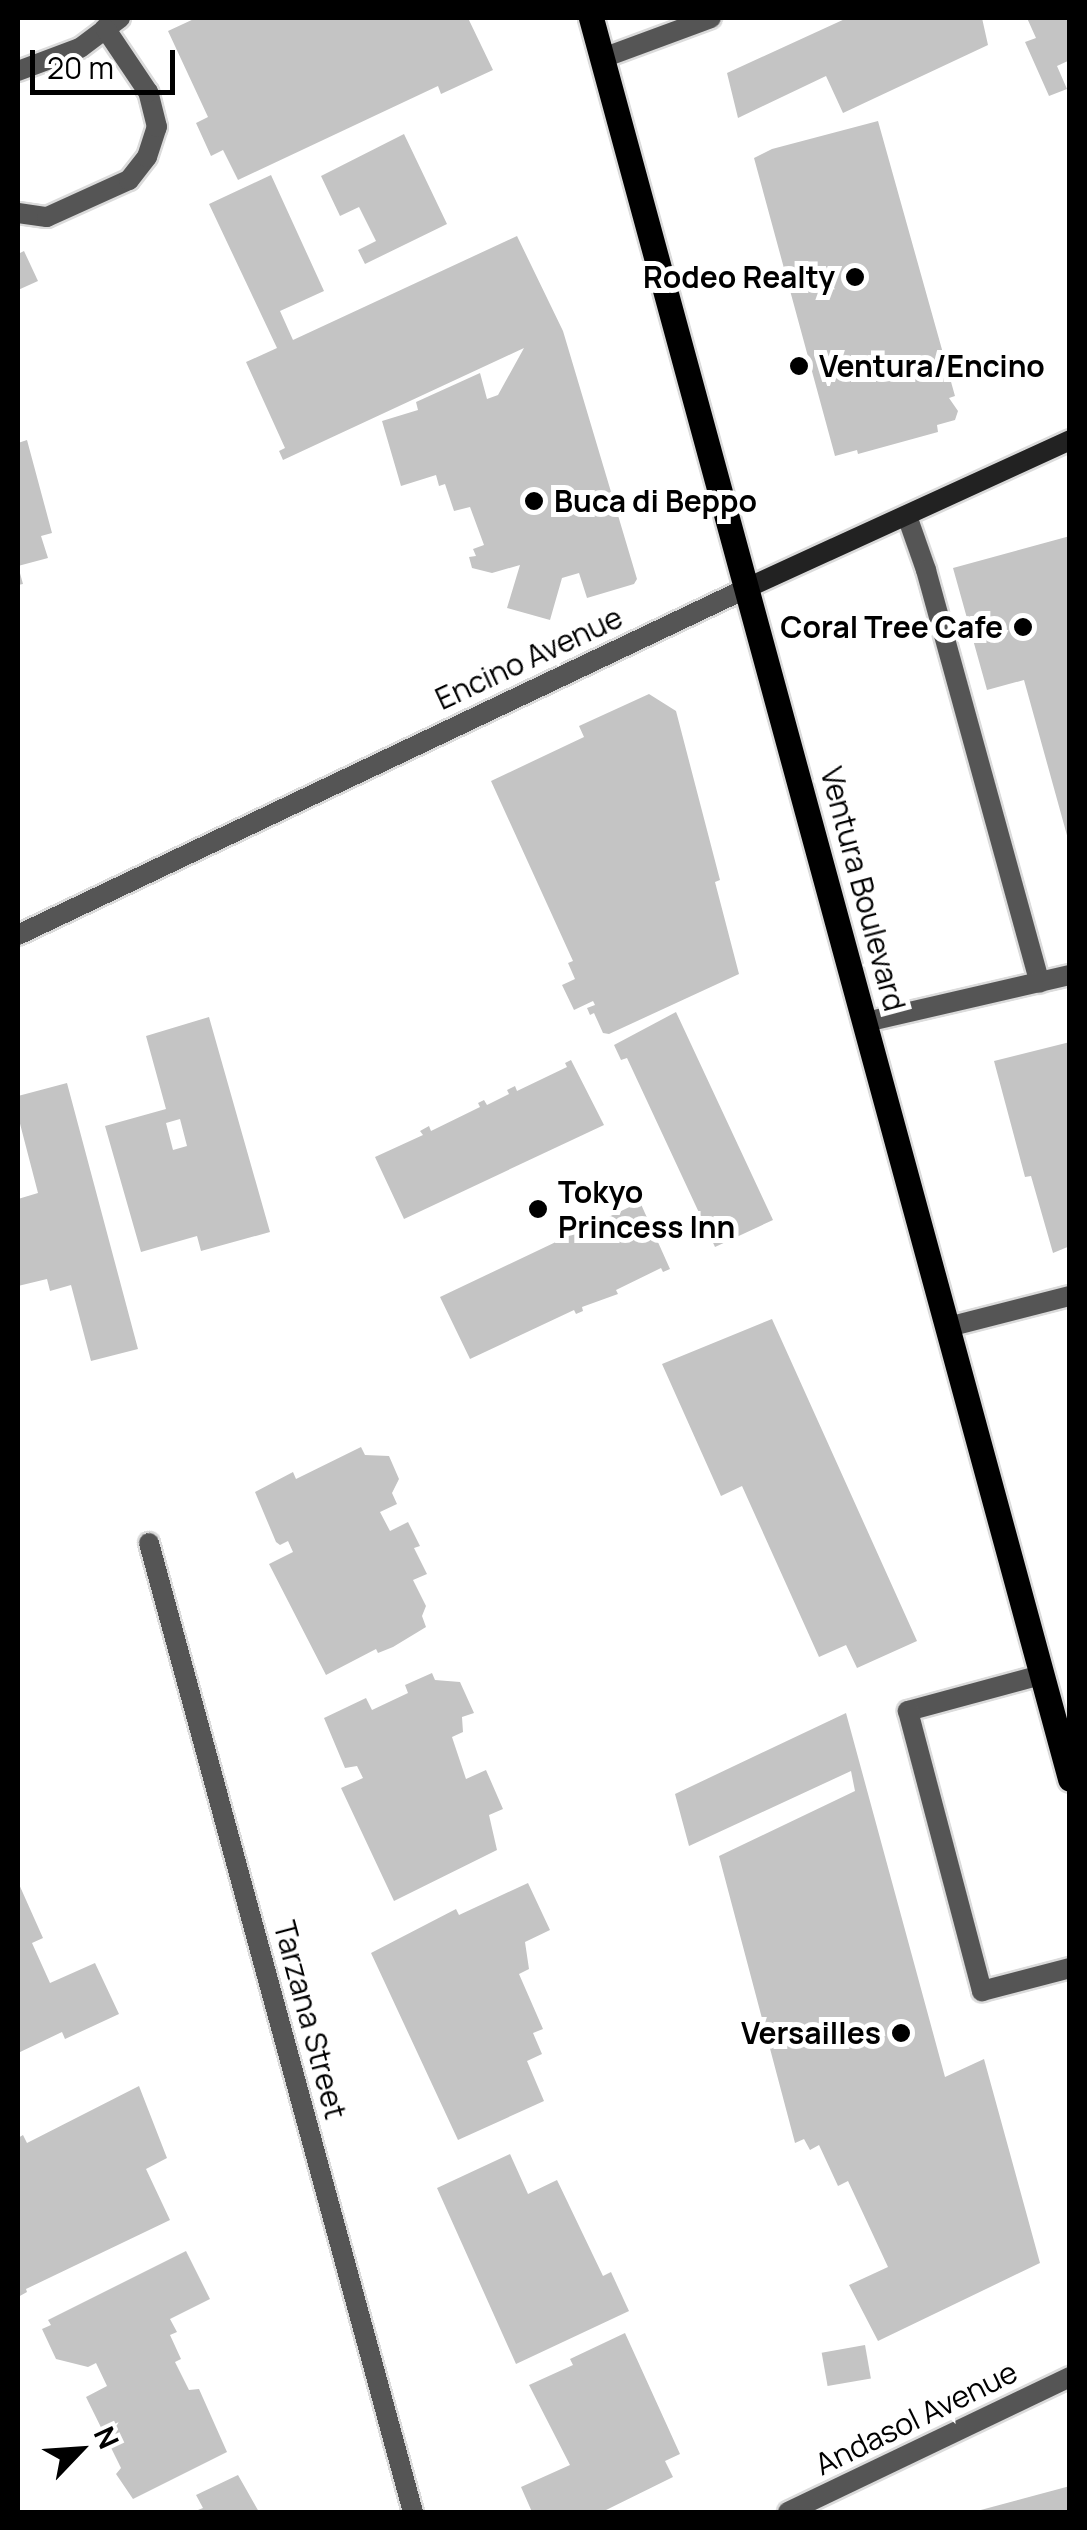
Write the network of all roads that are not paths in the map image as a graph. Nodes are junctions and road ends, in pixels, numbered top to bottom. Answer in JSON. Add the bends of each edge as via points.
{"nodes":[{"id":1,"x":591,"y":18,"type":"edge"},
{"id":2,"x":711,"y":18,"type":"edge"},
{"id":3,"x":113,"y":23,"type":"edge"},
{"id":4,"x":603,"y":58,"type":"junction"},
{"id":5,"x":18,"y":72,"type":"edge"},
{"id":6,"x":18,"y":213,"type":"edge"},
{"id":7,"x":1070,"y":440,"type":"edge"},
{"id":8,"x":907,"y":516,"type":"junction"},
{"id":9,"x":747,"y":588,"type":"junction"},
{"id":10,"x":18,"y":935,"type":"edge"},
{"id":11,"x":1070,"y":976,"type":"edge"},
{"id":12,"x":1040,"y":983,"type":"junction"},
{"id":13,"x":866,"y":1022,"type":"junction"},
{"id":14,"x":1070,"y":1296,"type":"edge"},
{"id":15,"x":948,"y":1326,"type":"junction"},
{"id":16,"x":149,"y":1542,"type":"dead end"},
{"id":17,"x":1041,"y":1675,"type":"junction"},
{"id":18,"x":1070,"y":1778,"type":"edge"},
{"id":19,"x":1070,"y":1968,"type":"edge"},
{"id":20,"x":1070,"y":2377,"type":"edge"},
{"id":21,"x":413,"y":2512,"type":"edge"},
{"id":22,"x":788,"y":2512,"type":"edge"}],
"edges":[{"from":1,"to":4,"type":"main road","name":"Ventura Boulevard"},
{"from":2,"to":4,"type":"street"},
{"from":3,"to":5,"type":"street","via":[[80,48]]},
{"from":3,"to":6,"type":"street","via":[[148,92],[156,127],[147,157],[129,180],[47,217]]},
{"from":4,"to":9,"type":"main road","name":"Ventura Boulevard"},
{"from":7,"to":8,"type":"street","name":"Encino Avenue"},
{"from":8,"to":9,"type":"street","name":"Encino Avenue"},
{"from":8,"to":12,"type":"street"},
{"from":9,"to":10,"type":"street","name":"Encino Avenue"},
{"from":9,"to":13,"type":"main road","name":"Ventura Boulevard"},
{"from":11,"to":12,"type":"street"},
{"from":12,"to":13,"type":"street"},
{"from":13,"to":15,"type":"main road","name":"Ventura Boulevard"},
{"from":14,"to":15,"type":"street"},
{"from":15,"to":17,"type":"main road","name":"Ventura Boulevard"},
{"from":16,"to":21,"type":"street","name":"Tarzana Street"},
{"from":17,"to":18,"type":"main road","name":"Ventura Boulevard"},
{"from":17,"to":19,"type":"street","via":[[908,1711],[982,1991]]},
{"from":20,"to":22,"type":"street","name":"Andasol Avenue"}]}
